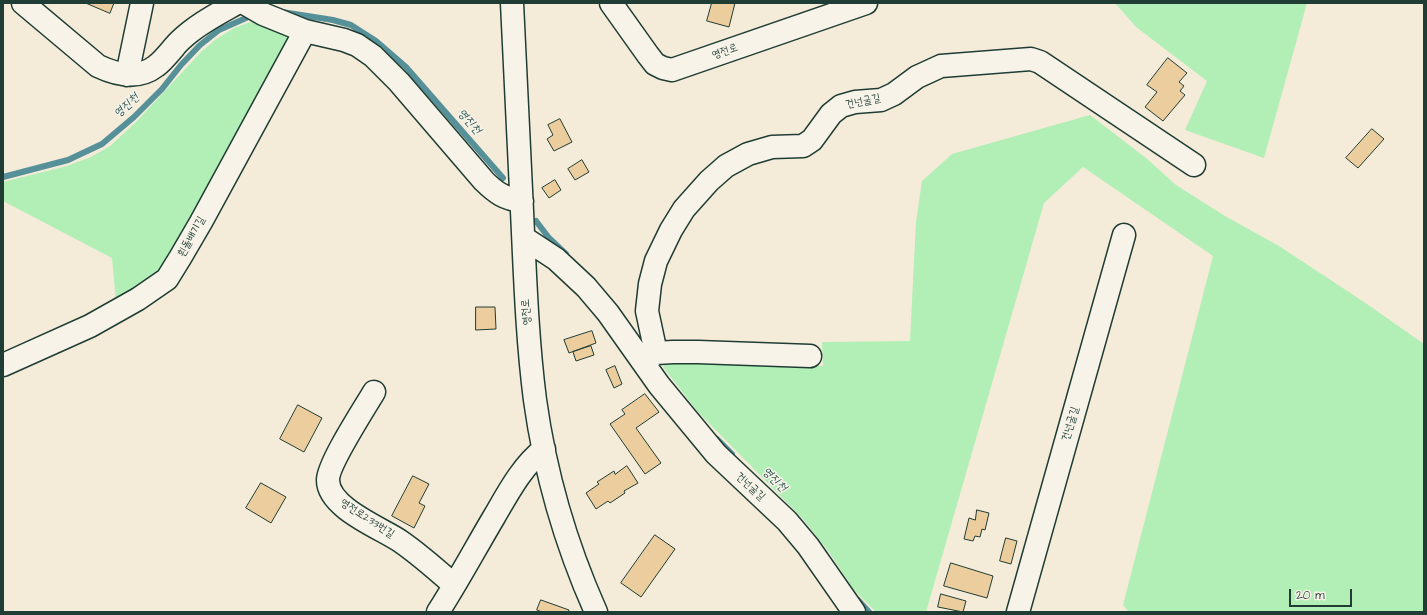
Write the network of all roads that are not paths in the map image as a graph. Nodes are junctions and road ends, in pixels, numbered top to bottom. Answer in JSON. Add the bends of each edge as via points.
{"nodes":[{"id":1,"x":23,"y":3,"type":"edge"},
{"id":2,"x":142,"y":3,"type":"edge"},
{"id":3,"x":237,"y":3,"type":"edge"},
{"id":4,"x":244,"y":3,"type":"edge"},
{"id":5,"x":512,"y":3,"type":"edge"},
{"id":6,"x":611,"y":3,"type":"edge"},
{"id":7,"x":866,"y":3,"type":"edge"},
{"id":8,"x":305,"y":31,"type":"junction"},
{"id":9,"x":127,"y":75,"type":"junction"},
{"id":10,"x":1194,"y":165,"type":"dead end"},
{"id":11,"x":522,"y":201,"type":"junction"},
{"id":12,"x":1124,"y":235,"type":"dead end"},
{"id":13,"x":524,"y":238,"type":"junction"},
{"id":14,"x":810,"y":356,"type":"dead end"},
{"id":15,"x":650,"y":358,"type":"junction"},
{"id":16,"x":3,"y":365,"type":"edge"},
{"id":17,"x":374,"y":392,"type":"dead end"},
{"id":18,"x":544,"y":449,"type":"junction"},
{"id":19,"x":454,"y":585,"type":"junction"},
{"id":20,"x":438,"y":612,"type":"edge"},
{"id":21,"x":596,"y":612,"type":"edge"},
{"id":22,"x":854,"y":612,"type":"edge"},
{"id":23,"x":1018,"y":612,"type":"edge"}],
"edges":[{"from":1,"to":9,"type":"street","via":[[98,66]]},
{"from":2,"to":9,"type":"street"},
{"from":3,"to":9,"type":"street","via":[[191,31],[157,66],[147,72]]},
{"from":4,"to":8,"type":"street","via":[[263,14]]},
{"from":5,"to":11,"type":"street","name":"영전로"},
{"from":6,"to":7,"type":"street","name":"영전로","via":[[655,64],[672,70]]},
{"from":8,"to":11,"type":"street","via":[[344,40],[373,56],[495,192],[503,197]]},
{"from":8,"to":16,"type":"street","name":"흰돌배기길","via":[[167,279],[90,326]]},
{"from":10,"to":15,"type":"street","name":"건넌굴길","via":[[1031,58],[941,66],[917,77],[881,100],[840,106],[812,140],[802,146],[772,147],[748,154],[726,166],[709,181],[684,209],[656,261],[647,311]]},
{"from":11,"to":13,"type":"street","name":"영전로"},
{"from":12,"to":23,"type":"street","name":"건넌굴길"},
{"from":13,"to":15,"type":"street","name":"건넌굴길","via":[[556,259],[586,287]]},
{"from":13,"to":18,"type":"street","name":"영전로","via":[[530,354]]},
{"from":14,"to":15,"type":"street","via":[[698,352]]},
{"from":15,"to":22,"type":"street","name":"건넌굴길","via":[[659,385],[716,454],[804,541]]},
{"from":17,"to":19,"type":"street","name":"영전로233번길","via":[[331,466],[328,480],[331,491],[337,500],[350,510],[399,540]]},
{"from":18,"to":19,"type":"street","via":[[535,456],[511,489]]},
{"from":18,"to":21,"type":"street","name":"영전로","via":[[574,556]]},
{"from":19,"to":20,"type":"street"}]}
